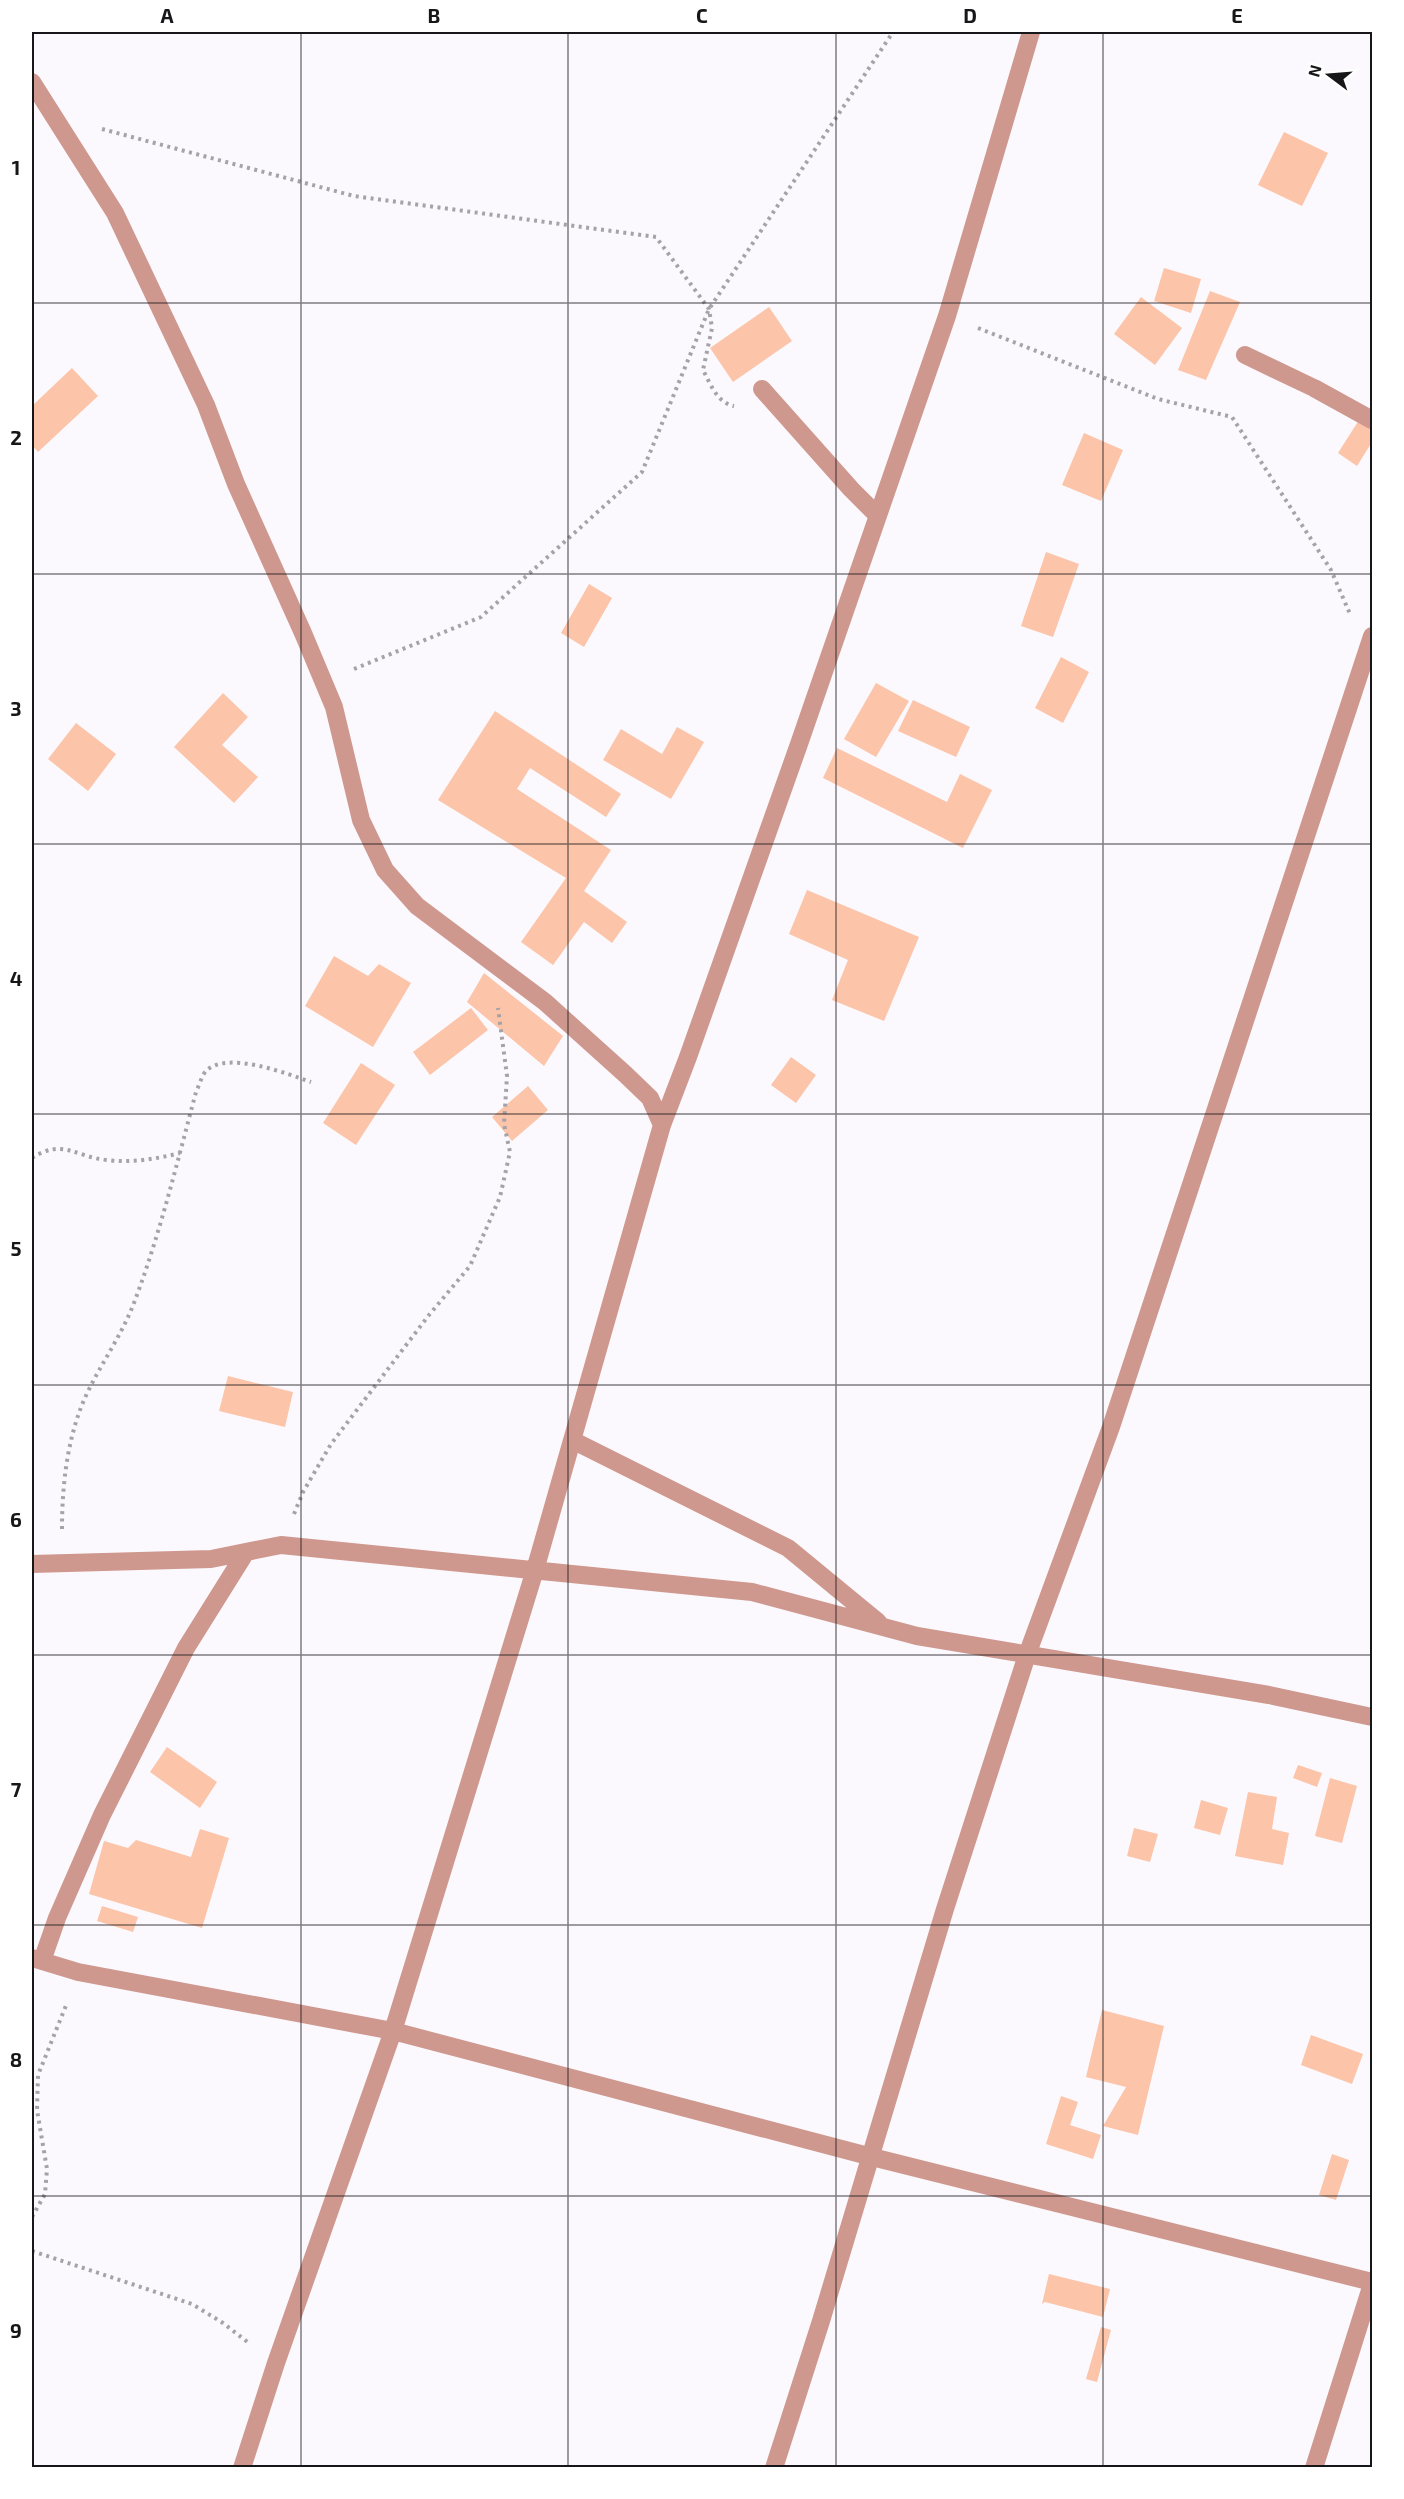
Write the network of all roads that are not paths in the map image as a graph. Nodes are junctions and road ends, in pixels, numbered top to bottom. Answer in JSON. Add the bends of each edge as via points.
{"nodes":[{"id":1,"x":1031,"y":32,"type":"edge"},
{"id":2,"x":32,"y":82,"type":"edge"},
{"id":3,"x":1245,"y":355,"type":"dead end"},
{"id":4,"x":762,"y":389,"type":"road end"},
{"id":5,"x":1372,"y":420,"type":"edge"},
{"id":6,"x":878,"y":516,"type":"junction"},
{"id":7,"x":1370,"y":645,"type":"edge"},
{"id":8,"x":662,"y":1125,"type":"junction"},
{"id":9,"x":572,"y":1440,"type":"junction"},
{"id":10,"x":246,"y":1552,"type":"junction"},
{"id":11,"x":32,"y":1564,"type":"edge"},
{"id":12,"x":535,"y":1570,"type":"junction"},
{"id":13,"x":883,"y":1627,"type":"junction"},
{"id":14,"x":1027,"y":1655,"type":"junction"},
{"id":15,"x":1372,"y":1717,"type":"edge"},
{"id":16,"x":37,"y":1960,"type":"edge"},
{"id":17,"x":393,"y":2031,"type":"junction"},
{"id":18,"x":872,"y":2157,"type":"junction"},
{"id":19,"x":1372,"y":2283,"type":"edge"},
{"id":20,"x":242,"y":2468,"type":"edge"},
{"id":21,"x":774,"y":2468,"type":"edge"},
{"id":22,"x":1314,"y":2468,"type":"edge"}],
"edges":[{"from":1,"to":6,"type":"street","via":[[946,316]]},
{"from":2,"to":8,"type":"street","via":[[115,213],[206,405],[236,484],[334,707],[362,820],[385,870],[417,906],[545,1002],[625,1074],[650,1098]]},
{"from":3,"to":5,"type":"street"},
{"from":4,"to":6,"type":"street"},
{"from":6,"to":8,"type":"street"},
{"from":7,"to":14,"type":"street","via":[[1111,1427]]},
{"from":8,"to":9,"type":"street"},
{"from":9,"to":12,"type":"street"},
{"from":9,"to":13,"type":"street","via":[[788,1548]]},
{"from":10,"to":11,"type":"street","via":[[211,1559]]},
{"from":10,"to":12,"type":"street","via":[[281,1545]]},
{"from":10,"to":16,"type":"street","via":[[186,1648],[102,1815]]},
{"from":12,"to":13,"type":"street","via":[[752,1592]]},
{"from":12,"to":17,"type":"street"},
{"from":13,"to":14,"type":"street"},
{"from":14,"to":15,"type":"street","via":[[1269,1695]]},
{"from":14,"to":18,"type":"street","via":[[945,1909]]},
{"from":16,"to":17,"type":"street","via":[[78,1972]]},
{"from":17,"to":18,"type":"street"},
{"from":17,"to":20,"type":"street"},
{"from":18,"to":19,"type":"street"},
{"from":18,"to":21,"type":"street"},
{"from":19,"to":22,"type":"street"}]}
